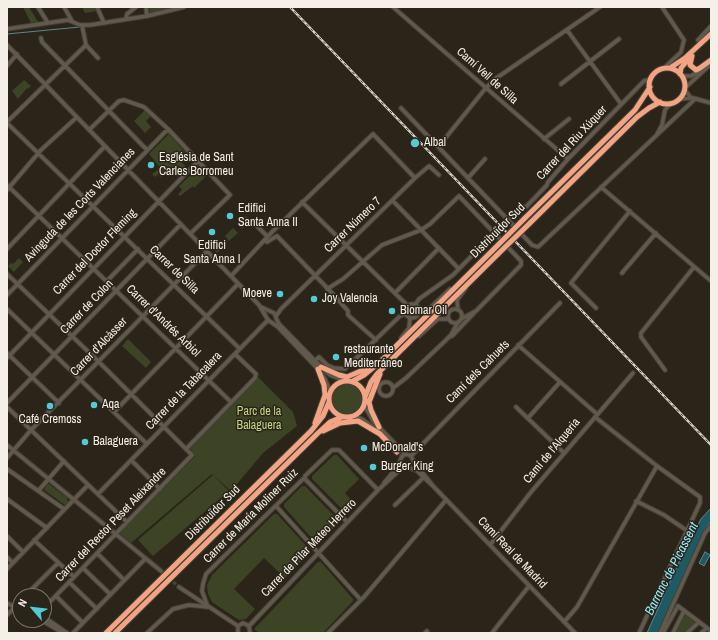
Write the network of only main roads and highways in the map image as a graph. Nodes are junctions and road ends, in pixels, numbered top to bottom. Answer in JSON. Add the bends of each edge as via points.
{"nodes":[{"id":1,"x":711,"y":34,"type":"edge"},
{"id":2,"x":700,"y":41,"type":"junction"},
{"id":3,"x":693,"y":53,"type":"junction"},
{"id":4,"x":711,"y":60,"type":"edge"},
{"id":5,"x":670,"y":68,"type":"junction"},
{"id":6,"x":681,"y":75,"type":"junction"},
{"id":7,"x":650,"y":87,"type":"junction"},
{"id":8,"x":660,"y":102,"type":"junction"},
{"id":9,"x":380,"y":362,"type":"junction"},
{"id":10,"x":384,"y":366,"type":"junction"},
{"id":11,"x":353,"y":381,"type":"junction"},
{"id":12,"x":365,"y":397,"type":"junction"},
{"id":13,"x":329,"y":402,"type":"junction"},
{"id":14,"x":342,"y":417,"type":"junction"},
{"id":15,"x":379,"y":427,"type":"road end"},
{"id":16,"x":310,"y":431,"type":"junction"},
{"id":17,"x":317,"y":434,"type":"junction"},
{"id":18,"x":397,"y":452,"type":"road end"},
{"id":19,"x":106,"y":633,"type":"edge"},
{"id":20,"x":115,"y":633,"type":"edge"}],
"edges":[{"from":1,"to":2,"type":"highway"},
{"from":2,"to":3,"type":"highway"},
{"from":2,"to":5,"type":"highway"},
{"from":3,"to":4,"type":"highway","via":[[690,65],[694,69]]},
{"from":3,"to":6,"type":"highway","via":[[684,64]]},
{"from":5,"to":6,"type":"highway"},
{"from":5,"to":7,"type":"highway","via":[[658,71],[651,79]]},
{"from":6,"to":8,"type":"highway","via":[[685,89],[679,99],[670,104]]},
{"from":7,"to":8,"type":"highway","via":[[653,96]]},
{"from":7,"to":9,"type":"highway","name":"Distribuïdor Sud","bridge":true,"via":[[635,110]]},
{"from":8,"to":10,"type":"highway","name":"Distribuïdor Sud","bridge":true,"via":[[636,118]]},
{"from":9,"to":11,"type":"highway","name":"Distribuïdor Sud"},
{"from":9,"to":16,"type":"highway","via":[[347,377],[319,368],[325,396],[320,413]]},
{"from":10,"to":12,"type":"highway","name":"Distribuïdor Sud","via":[[371,382]]},
{"from":10,"to":15,"type":"highway","via":[[369,402]]},
{"from":11,"to":12,"type":"highway","via":[[361,387]]},
{"from":11,"to":13,"type":"highway","via":[[339,382],[330,392]]},
{"from":12,"to":14,"type":"highway","via":[[362,410],[353,416]]},
{"from":13,"to":14,"type":"highway","via":[[333,411]]},
{"from":13,"to":16,"type":"highway","name":"Distribuïdor Sud","via":[[323,416]]},
{"from":14,"to":17,"type":"highway","name":"Distribuïdor Sud","via":[[330,422]]},
{"from":16,"to":19,"type":"highway","name":"Distribuïdor Sud"},
{"from":17,"to":18,"type":"highway","via":[[340,423],[358,421],[380,434]]},
{"from":17,"to":20,"type":"highway","name":"Distribuïdor Sud"}]}
